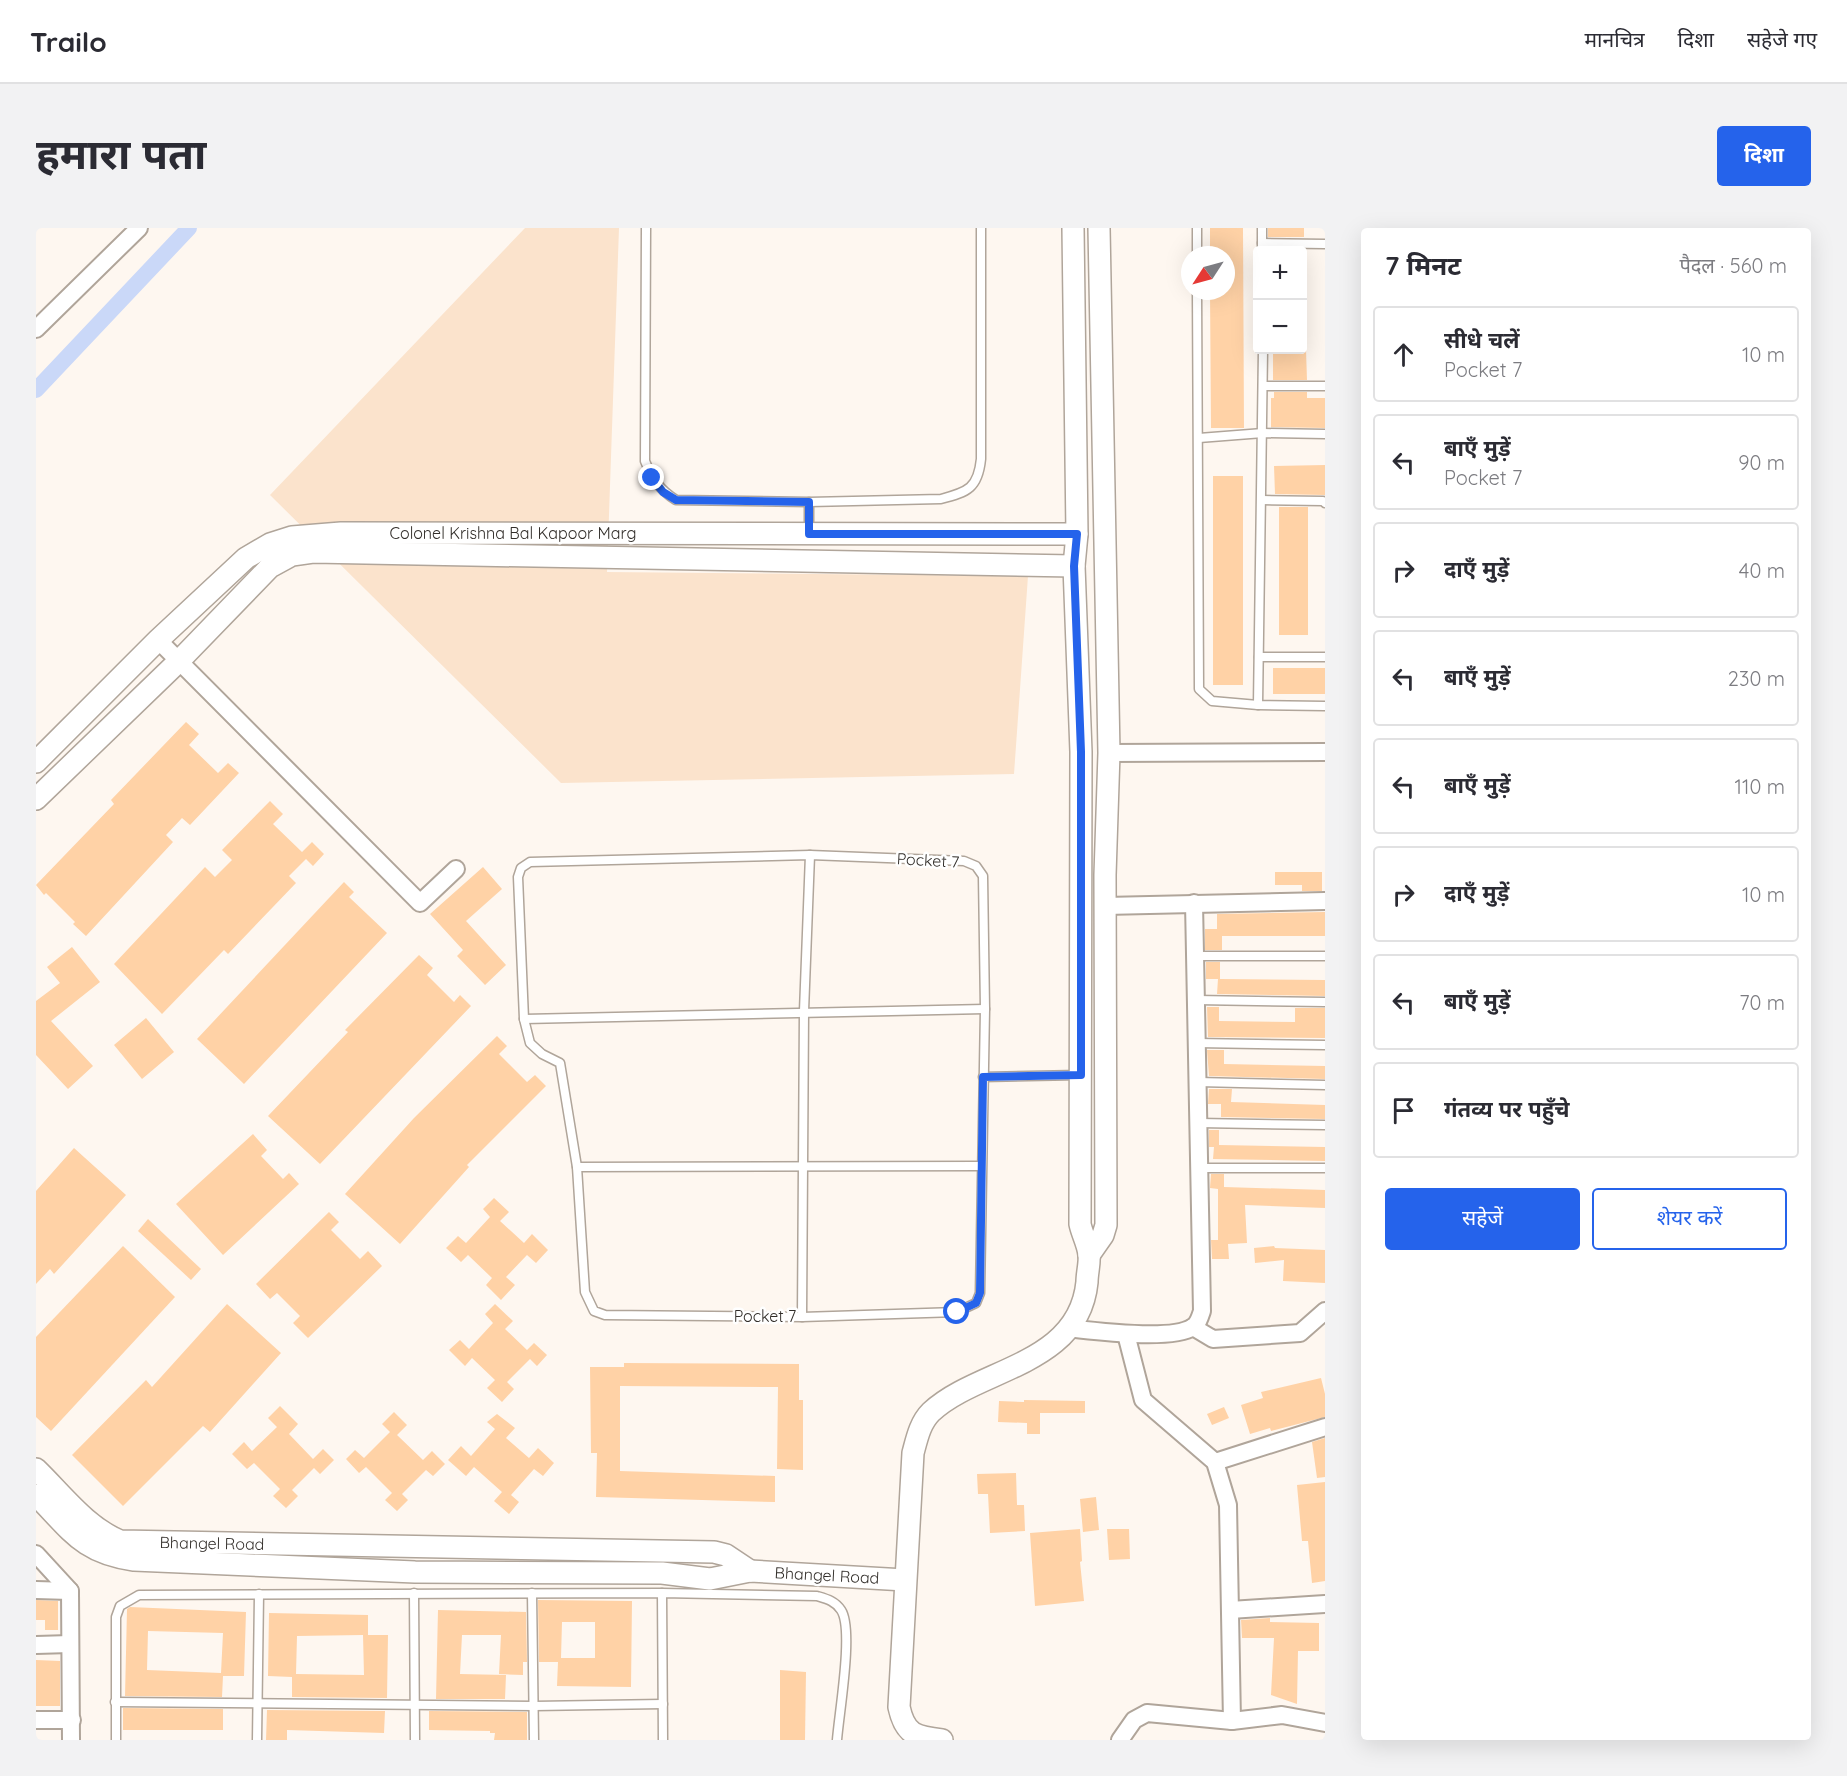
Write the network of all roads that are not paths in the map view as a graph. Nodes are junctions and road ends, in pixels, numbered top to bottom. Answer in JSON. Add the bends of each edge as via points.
{"nodes":[{"id":1,"x":139,"y":228,"type":"edge"},
{"id":2,"x":646,"y":228,"type":"edge"},
{"id":3,"x":981,"y":228,"type":"edge"},
{"id":4,"x":1073,"y":228,"type":"edge"},
{"id":5,"x":1099,"y":228,"type":"edge"},
{"id":6,"x":1197,"y":228,"type":"edge"},
{"id":7,"x":1262,"y":228,"type":"edge"},
{"id":8,"x":1325,"y":244,"type":"edge"},
{"id":9,"x":1197,"y":246,"type":"edge"},
{"id":10,"x":1262,"y":246,"type":"edge"},
{"id":11,"x":1283,"y":246,"type":"edge"},
{"id":12,"x":1197,"y":300,"type":"edge"},
{"id":13,"x":36,"y":329,"type":"edge"},
{"id":14,"x":1263,"y":354,"type":"edge"},
{"id":15,"x":1263,"y":386,"type":"junction"},
{"id":16,"x":1325,"y":386,"type":"edge"},
{"id":17,"x":1263,"y":433,"type":"junction"},
{"id":18,"x":1325,"y":434,"type":"edge"},
{"id":19,"x":1199,"y":438,"type":"junction"},
{"id":20,"x":1262,"y":500,"type":"junction"},
{"id":21,"x":809,"y":502,"type":"junction"},
{"id":22,"x":1324,"y":502,"type":"edge"},
{"id":23,"x":809,"y":534,"type":"junction"},
{"id":24,"x":1077,"y":534,"type":"junction"},
{"id":25,"x":1074,"y":566,"type":"junction"},
{"id":26,"x":158,"y":640,"type":"junction"},
{"id":27,"x":1259,"y":657,"type":"junction"},
{"id":28,"x":1325,"y":657,"type":"edge"},
{"id":29,"x":179,"y":661,"type":"junction"},
{"id":30,"x":1258,"y":705,"type":"junction"},
{"id":31,"x":1325,"y":706,"type":"edge"},
{"id":32,"x":1108,"y":710,"type":"junction"},
{"id":33,"x":1080,"y":713,"type":"junction"},
{"id":34,"x":1325,"y":752,"type":"edge"},
{"id":35,"x":1109,"y":753,"type":"junction"},
{"id":36,"x":36,"y":762,"type":"edge"},
{"id":37,"x":36,"y":799,"type":"edge"},
{"id":38,"x":810,"y":855,"type":"junction"},
{"id":39,"x":456,"y":869,"type":"dead end"},
{"id":40,"x":1080,"y":873,"type":"junction"},
{"id":41,"x":1105,"y":875,"type":"junction"},
{"id":42,"x":1325,"y":901,"type":"edge"},
{"id":43,"x":1194,"y":903,"type":"junction"},
{"id":44,"x":1105,"y":906,"type":"junction"},
{"id":45,"x":1195,"y":956,"type":"junction"},
{"id":46,"x":1325,"y":956,"type":"edge"},
{"id":47,"x":1196,"y":1000,"type":"junction"},
{"id":48,"x":1325,"y":1002,"type":"edge"},
{"id":49,"x":985,"y":1009,"type":"junction"},
{"id":50,"x":804,"y":1011,"type":"junction"},
{"id":51,"x":524,"y":1019,"type":"junction"},
{"id":52,"x":1197,"y":1043,"type":"junction"},
{"id":53,"x":1325,"y":1045,"type":"edge"},
{"id":54,"x":1081,"y":1075,"type":"junction"},
{"id":55,"x":983,"y":1077,"type":"junction"},
{"id":56,"x":1198,"y":1082,"type":"junction"},
{"id":57,"x":1325,"y":1085,"type":"edge"},
{"id":58,"x":1199,"y":1122,"type":"junction"},
{"id":59,"x":1325,"y":1125,"type":"edge"},
{"id":60,"x":803,"y":1165,"type":"junction"},
{"id":61,"x":980,"y":1166,"type":"junction"},
{"id":62,"x":577,"y":1167,"type":"junction"},
{"id":63,"x":1200,"y":1168,"type":"junction"},
{"id":64,"x":1325,"y":1168,"type":"edge"},
{"id":65,"x":1089,"y":1255,"type":"junction"},
{"id":66,"x":1325,"y":1311,"type":"edge"},
{"id":67,"x":802,"y":1317,"type":"junction"},
{"id":68,"x":1193,"y":1327,"type":"junction"},
{"id":69,"x":1068,"y":1328,"type":"junction"},
{"id":70,"x":1126,"y":1334,"type":"junction"},
{"id":71,"x":1325,"y":1427,"type":"edge"},
{"id":72,"x":1215,"y":1462,"type":"junction"},
{"id":73,"x":36,"y":1469,"type":"edge"},
{"id":74,"x":36,"y":1495,"type":"edge"},
{"id":75,"x":416,"y":1546,"type":"junction"},
{"id":76,"x":663,"y":1551,"type":"junction"},
{"id":77,"x":36,"y":1554,"type":"edge"},
{"id":78,"x":750,"y":1571,"type":"junction"},
{"id":79,"x":905,"y":1580,"type":"junction"},
{"id":80,"x":414,"y":1583,"type":"junction"},
{"id":81,"x":662,"y":1583,"type":"junction"},
{"id":82,"x":36,"y":1590,"type":"edge"},
{"id":83,"x":70,"y":1591,"type":"junction"},
{"id":84,"x":532,"y":1593,"type":"junction"},
{"id":85,"x":259,"y":1594,"type":"junction"},
{"id":86,"x":1325,"y":1604,"type":"edge"},
{"id":87,"x":1230,"y":1610,"type":"junction"},
{"id":88,"x":70,"y":1644,"type":"junction"},
{"id":89,"x":36,"y":1645,"type":"edge"},
{"id":90,"x":115,"y":1702,"type":"junction"},
{"id":91,"x":257,"y":1702,"type":"junction"},
{"id":92,"x":663,"y":1704,"type":"junction"},
{"id":93,"x":413,"y":1705,"type":"junction"},
{"id":94,"x":534,"y":1706,"type":"junction"},
{"id":95,"x":36,"y":1720,"type":"edge"},
{"id":96,"x":72,"y":1720,"type":"junction"},
{"id":97,"x":1232,"y":1721,"type":"junction"},
{"id":98,"x":1325,"y":1723,"type":"edge"},
{"id":99,"x":71,"y":1740,"type":"edge"},
{"id":100,"x":116,"y":1740,"type":"edge"},
{"id":101,"x":257,"y":1740,"type":"edge"},
{"id":102,"x":415,"y":1740,"type":"edge"},
{"id":103,"x":534,"y":1740,"type":"edge"},
{"id":104,"x":663,"y":1740,"type":"edge"},
{"id":105,"x":837,"y":1740,"type":"edge"},
{"id":106,"x":942,"y":1740,"type":"edge"},
{"id":107,"x":1120,"y":1740,"type":"edge"}],
"edges":[{"from":1,"to":13,"type":"street"},
{"from":2,"to":21,"type":"lane","via":[[645,461],[652,478],[676,500]]},
{"from":3,"to":21,"type":"lane","via":[[979,478],[958,495],[941,499]]},
{"from":4,"to":24,"type":"street"},
{"from":5,"to":32,"type":"street"},
{"from":6,"to":9,"type":"lane"},
{"from":7,"to":10,"type":"lane"},
{"from":8,"to":11,"type":"lane"},
{"from":12,"to":19,"type":"lane"},
{"from":14,"to":15,"type":"lane"},
{"from":15,"to":16,"type":"lane"},
{"from":15,"to":17,"type":"lane"},
{"from":17,"to":18,"type":"lane"},
{"from":17,"to":19,"type":"lane"},
{"from":17,"to":20,"type":"lane"},
{"from":19,"to":30,"type":"lane","via":[[1199,689],[1212,701]]},
{"from":20,"to":22,"type":"lane"},
{"from":20,"to":27,"type":"lane"},
{"from":21,"to":23,"type":"lane"},
{"from":23,"to":24,"type":"street","name":"Colonel Krishna Bal Kapoor Marg"},
{"from":23,"to":26,"type":"street","name":"Colonel Krishna Bal Kapoor Marg","via":[[341,533],[292,537],[246,558]]},
{"from":24,"to":25,"type":"street"},
{"from":25,"to":29,"type":"street","via":[[313,552],[292,555],[270,567]]},
{"from":25,"to":33,"type":"street"},
{"from":26,"to":29,"type":"street"},
{"from":26,"to":36,"type":"street","name":"Colonel Krishna Bal Kapoor Marg"},
{"from":27,"to":28,"type":"lane"},
{"from":27,"to":30,"type":"lane"},
{"from":29,"to":37,"type":"street"},
{"from":29,"to":39,"type":"street","via":[[420,903]]},
{"from":30,"to":31,"type":"lane"},
{"from":32,"to":33,"type":"street"},
{"from":32,"to":35,"type":"street"},
{"from":33,"to":40,"type":"street"},
{"from":34,"to":35,"type":"street"},
{"from":35,"to":41,"type":"street"},
{"from":38,"to":49,"type":"lane","name":"Pocket 7","via":[[964,861],[976,866],[983,876]]},
{"from":38,"to":50,"type":"lane"},
{"from":38,"to":51,"type":"lane","name":"Pocket 7","via":[[530,862],[521,868],[518,877]]},
{"from":40,"to":41,"type":"street"},
{"from":40,"to":54,"type":"street"},
{"from":41,"to":44,"type":"street"},
{"from":42,"to":43,"type":"street"},
{"from":43,"to":44,"type":"street"},
{"from":43,"to":45,"type":"street"},
{"from":44,"to":65,"type":"street","via":[[1106,1225]]},
{"from":45,"to":46,"type":"lane"},
{"from":45,"to":47,"type":"street"},
{"from":47,"to":48,"type":"lane"},
{"from":47,"to":52,"type":"street"},
{"from":49,"to":50,"type":"lane"},
{"from":49,"to":55,"type":"lane","name":"Pocket 7"},
{"from":50,"to":51,"type":"lane"},
{"from":50,"to":60,"type":"lane"},
{"from":51,"to":62,"type":"lane","name":"Pocket 7","via":[[530,1043],[560,1062]]},
{"from":52,"to":53,"type":"lane"},
{"from":52,"to":56,"type":"street"},
{"from":54,"to":55,"type":"lane"},
{"from":54,"to":65,"type":"street","via":[[1080,1224]]},
{"from":55,"to":61,"type":"lane","name":"Pocket 7"},
{"from":56,"to":57,"type":"lane"},
{"from":56,"to":58,"type":"street"},
{"from":58,"to":59,"type":"lane"},
{"from":58,"to":63,"type":"street"},
{"from":60,"to":61,"type":"lane"},
{"from":60,"to":62,"type":"lane"},
{"from":60,"to":67,"type":"lane"},
{"from":61,"to":67,"type":"lane","name":"Pocket 7","via":[[980,1293],[976,1303],[957,1312]]},
{"from":62,"to":67,"type":"lane","name":"Pocket 7","via":[[585,1292],[594,1311],[605,1315]]},
{"from":63,"to":64,"type":"lane"},
{"from":63,"to":68,"type":"street","via":[[1202,1311]]},
{"from":65,"to":69,"type":"street","via":[[1086,1290],[1080,1310]]},
{"from":66,"to":68,"type":"street","via":[[1300,1333],[1212,1339]]},
{"from":68,"to":70,"type":"street"},
{"from":69,"to":70,"type":"street"},
{"from":69,"to":79,"type":"street","via":[[1023,1364],[945,1401],[920,1427],[913,1453]]},
{"from":70,"to":72,"type":"street","via":[[1143,1400]]},
{"from":71,"to":72,"type":"street"},
{"from":72,"to":87,"type":"street","via":[[1228,1505]]},
{"from":73,"to":75,"type":"street","name":"Bhangel Road","via":[[90,1523],[120,1541]]},
{"from":74,"to":80,"type":"street","name":"Bhangel Road","via":[[78,1538],[95,1551],[112,1557]]},
{"from":75,"to":76,"type":"street","name":"Bhangel Road"},
{"from":75,"to":80,"type":"street"},
{"from":76,"to":78,"type":"street","name":"Bhangel Road","via":[[714,1552]]},
{"from":76,"to":81,"type":"street"},
{"from":77,"to":83,"type":"street"},
{"from":78,"to":79,"type":"street","name":"Bhangel Road"},
{"from":78,"to":81,"type":"street","name":"Bhangel Road"},
{"from":79,"to":106,"type":"street","via":[[901,1719],[914,1734]]},
{"from":80,"to":81,"type":"street","name":"Bhangel Road"},
{"from":80,"to":84,"type":"lane"},
{"from":80,"to":85,"type":"lane"},
{"from":80,"to":93,"type":"lane"},
{"from":81,"to":84,"type":"lane"},
{"from":81,"to":92,"type":"lane"},
{"from":81,"to":105,"type":"lane","via":[[831,1600],[841,1610],[847,1628]]},
{"from":82,"to":83,"type":"street"},
{"from":83,"to":88,"type":"street"},
{"from":84,"to":94,"type":"lane"},
{"from":85,"to":90,"type":"lane","via":[[129,1598],[116,1617]]},
{"from":85,"to":91,"type":"lane"},
{"from":86,"to":87,"type":"street"},
{"from":87,"to":97,"type":"street"},
{"from":88,"to":89,"type":"street"},
{"from":88,"to":96,"type":"street"},
{"from":90,"to":91,"type":"lane"},
{"from":90,"to":100,"type":"lane"},
{"from":91,"to":93,"type":"lane"},
{"from":91,"to":101,"type":"lane"},
{"from":92,"to":94,"type":"lane"},
{"from":92,"to":104,"type":"lane"},
{"from":93,"to":94,"type":"lane"},
{"from":93,"to":102,"type":"lane"},
{"from":94,"to":103,"type":"lane"},
{"from":95,"to":96,"type":"street"},
{"from":96,"to":99,"type":"street"},
{"from":97,"to":98,"type":"street","via":[[1282,1715]]},
{"from":97,"to":107,"type":"street","via":[[1147,1713],[1134,1720]]}]}
